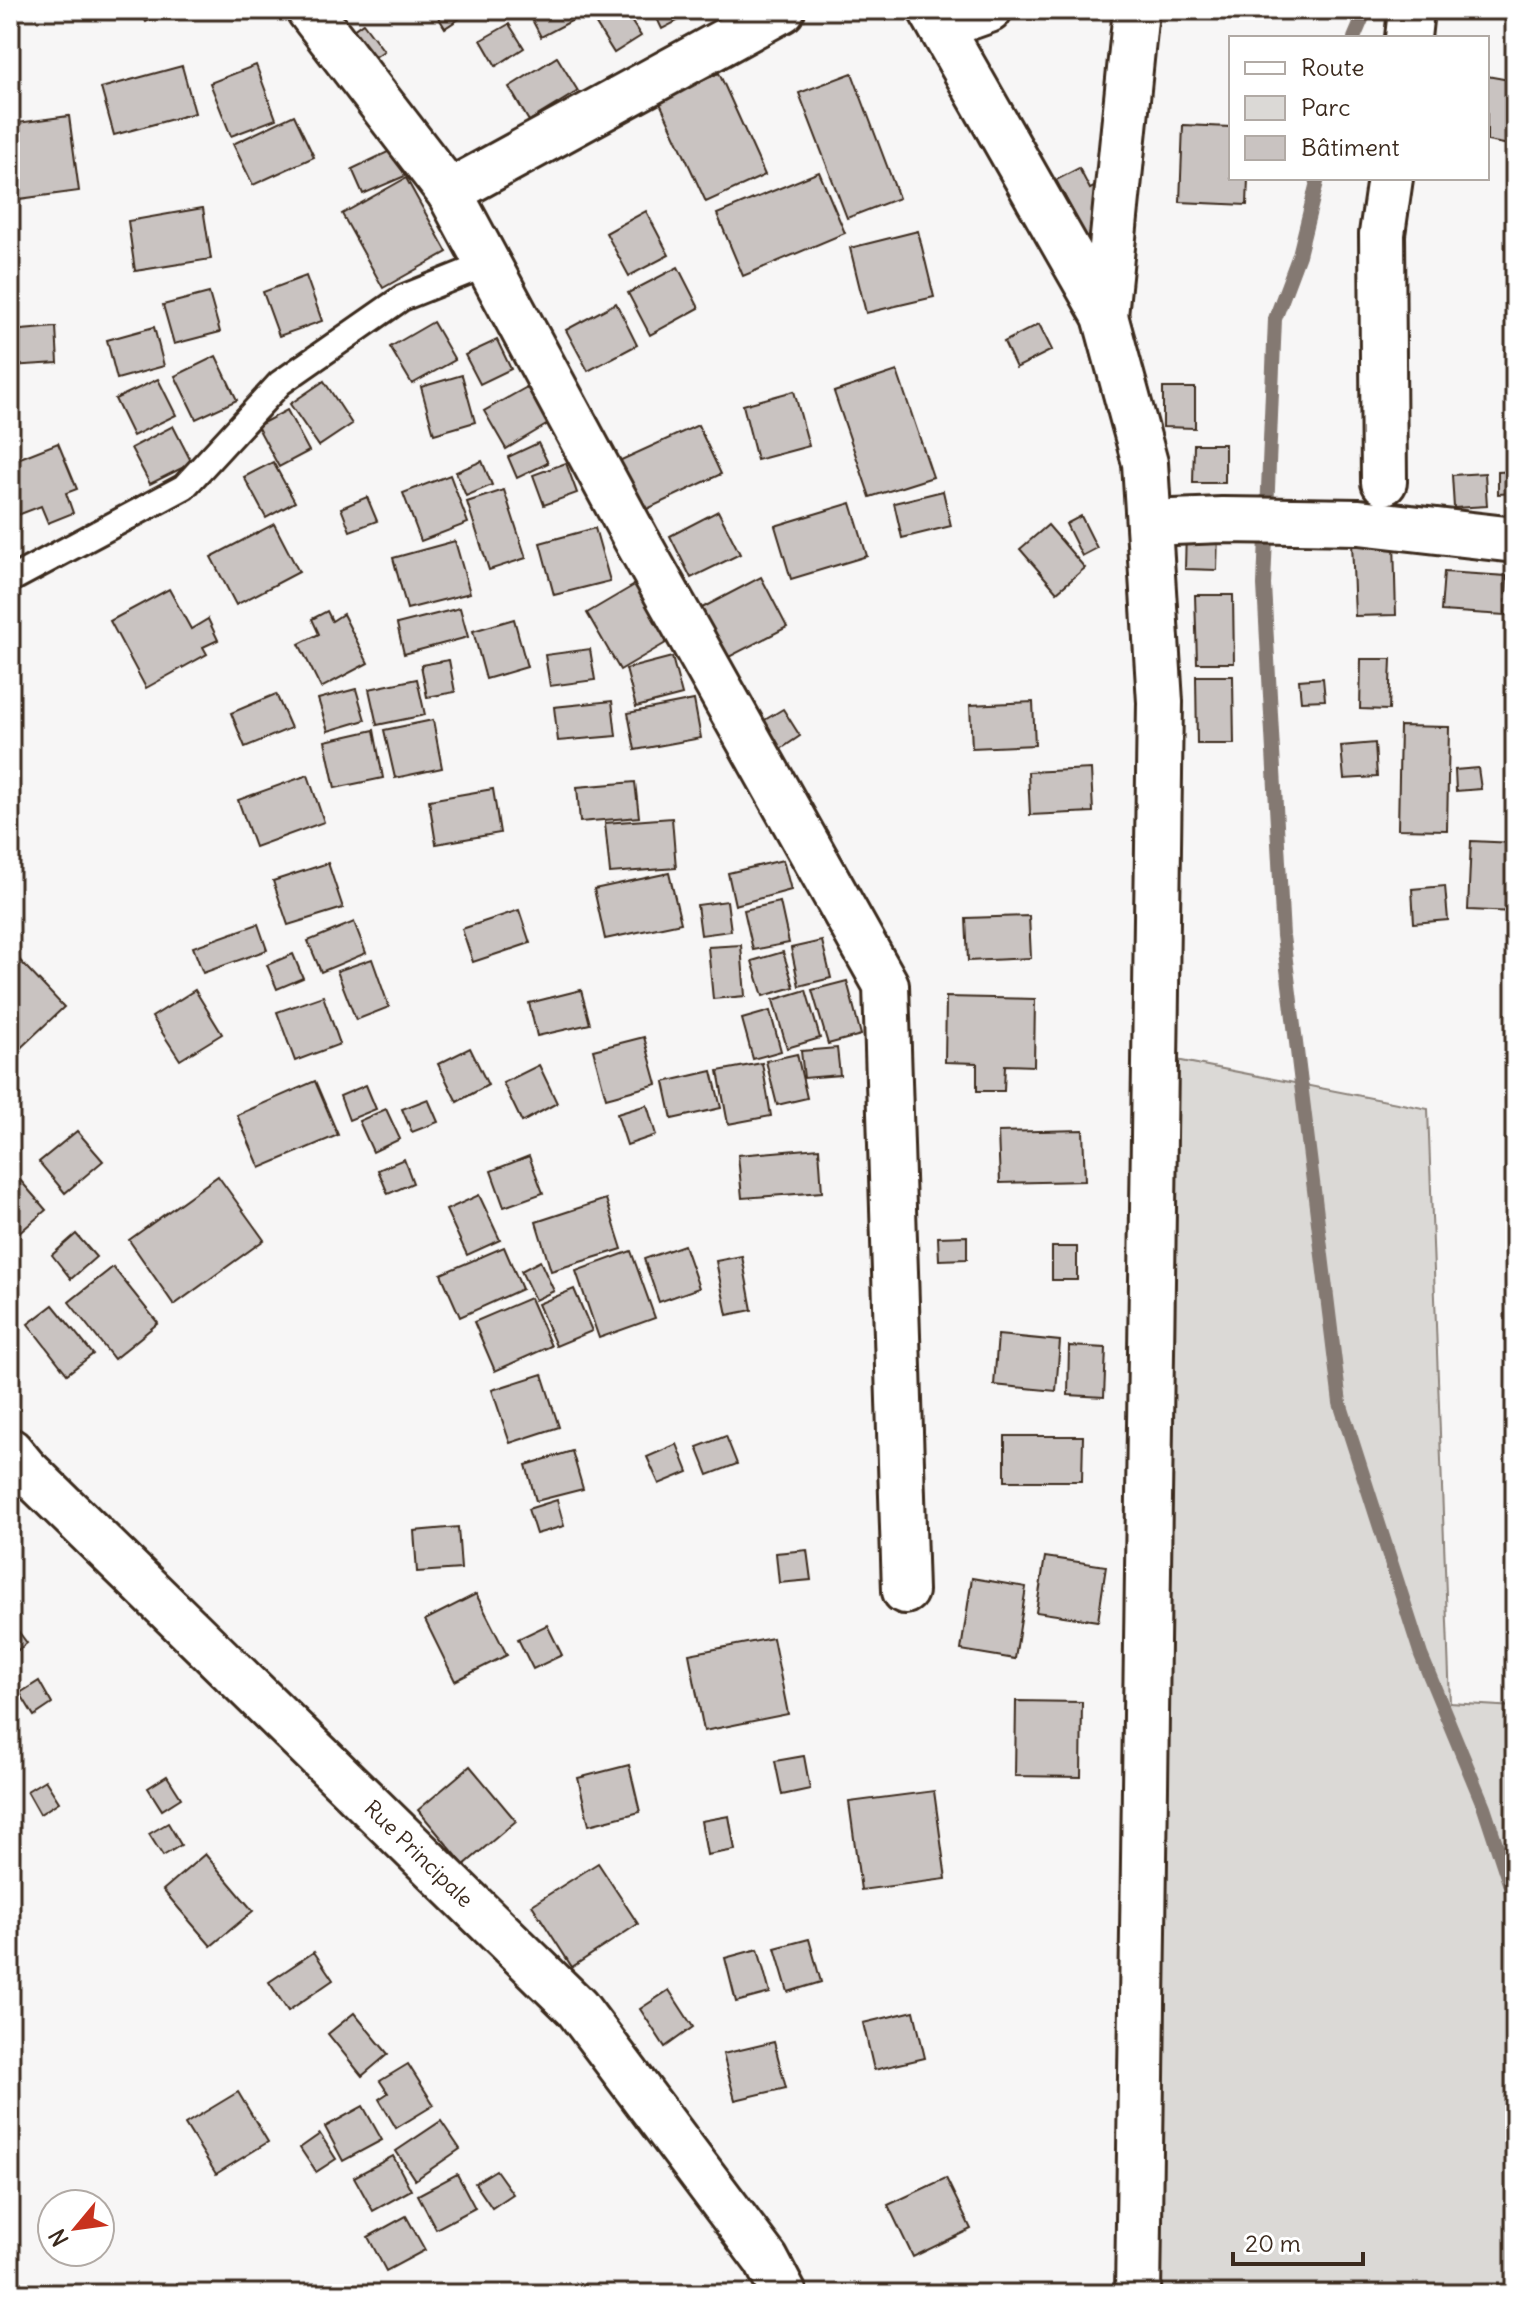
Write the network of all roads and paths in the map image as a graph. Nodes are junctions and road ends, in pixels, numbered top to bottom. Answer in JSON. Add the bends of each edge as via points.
{"nodes":[{"id":1,"x":309,"y":10,"type":"edge"},
{"id":2,"x":782,"y":10,"type":"edge"},
{"id":3,"x":989,"y":10,"type":"edge"},
{"id":4,"x":1136,"y":10,"type":"edge"},
{"id":5,"x":1411,"y":10,"type":"edge"},
{"id":6,"x":936,"y":18,"type":"edge"},
{"id":7,"x":1408,"y":36,"type":"edge"},
{"id":8,"x":1390,"y":180,"type":"edge"},
{"id":9,"x":449,"y":192,"type":"junction"},
{"id":10,"x":487,"y":264,"type":"junction"},
{"id":11,"x":1105,"y":316,"type":"junction"},
{"id":12,"x":1384,"y":482,"type":"dead end"},
{"id":13,"x":1149,"y":523,"type":"junction"},
{"id":14,"x":1515,"y":540,"type":"edge"},
{"id":15,"x":10,"y":580,"type":"edge"},
{"id":16,"x":10,"y":1451,"type":"edge"},
{"id":17,"x":905,"y":1591,"type":"dead end"},
{"id":18,"x":784,"y":2294,"type":"edge"},
{"id":19,"x":1138,"y":2294,"type":"edge"}],
"edges":[{"from":1,"to":9,"type":"street"},
{"from":2,"to":9,"type":"street"},
{"from":3,"to":6,"type":"street"},
{"from":4,"to":11,"type":"street"},
{"from":5,"to":7,"type":"street"},
{"from":6,"to":11,"type":"street"},
{"from":8,"to":12,"type":"street","via":[[1382,234]]},
{"from":9,"to":10,"type":"street"},
{"from":10,"to":15,"type":"lane","via":[[402,298],[280,383],[184,487]]},
{"from":10,"to":17,"type":"street","via":[[886,985]]},
{"from":11,"to":13,"type":"street","via":[[1145,463]]},
{"from":13,"to":14,"type":"street","via":[[1359,522]]},
{"from":13,"to":19,"type":"street","via":[[1160,702]]},
{"from":16,"to":18,"type":"street","name":"Rue Principale","via":[[577,2008],[766,2260]]}]}
